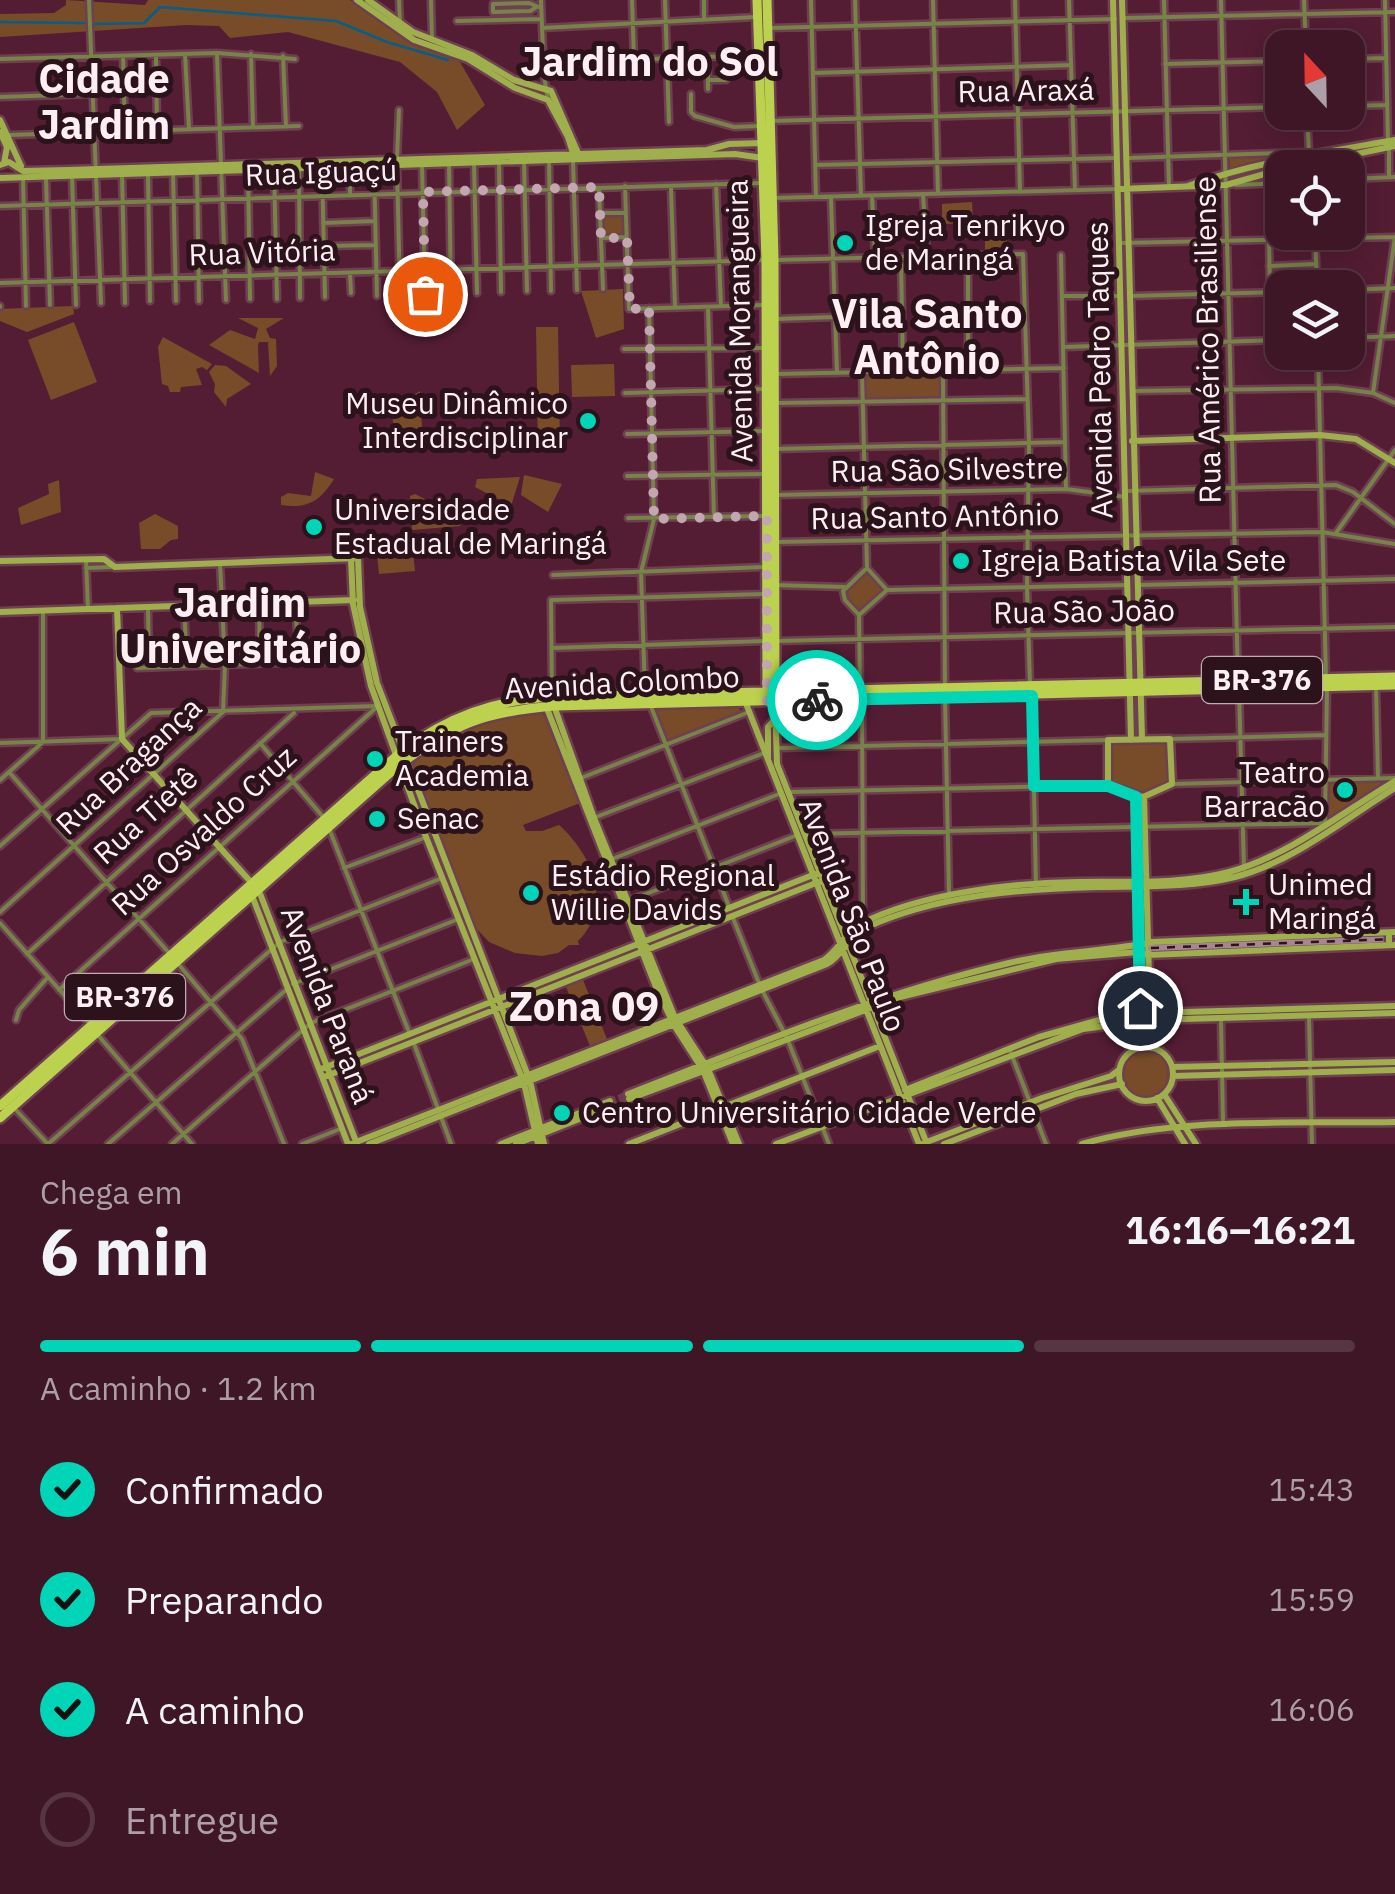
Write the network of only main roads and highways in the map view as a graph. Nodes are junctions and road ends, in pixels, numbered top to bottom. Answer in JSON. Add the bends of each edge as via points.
{"nodes":[{"id":1,"x":758,"y":0,"type":"edge"},
{"id":2,"x":767,"y":0,"type":"edge"},
{"id":3,"x":1113,"y":0,"type":"edge"},
{"id":4,"x":1122,"y":0,"type":"edge"},
{"id":5,"x":363,"y":1,"type":"edge"},
{"id":6,"x":1118,"y":18,"type":"junction"},
{"id":7,"x":764,"y":29,"type":"junction"},
{"id":8,"x":432,"y":44,"type":"junction"},
{"id":9,"x":0,"y":120,"type":"edge"},
{"id":10,"x":766,"y":123,"type":"junction"},
{"id":11,"x":4,"y":133,"type":"edge"},
{"id":12,"x":740,"y":143,"type":"junction"},
{"id":13,"x":1392,"y":143,"type":"edge"},
{"id":14,"x":766,"y":144,"type":"junction"},
{"id":15,"x":1356,"y":150,"type":"edge"},
{"id":16,"x":669,"y":153,"type":"junction"},
{"id":17,"x":739,"y":154,"type":"junction"},
{"id":18,"x":575,"y":156,"type":"junction"},
{"id":19,"x":767,"y":158,"type":"junction"},
{"id":20,"x":1122,"y":158,"type":"junction"},
{"id":21,"x":474,"y":160,"type":"junction"},
{"id":22,"x":397,"y":162,"type":"junction"},
{"id":23,"x":2,"y":164,"type":"edge"},
{"id":24,"x":322,"y":165,"type":"junction"},
{"id":25,"x":1265,"y":166,"type":"edge"},
{"id":26,"x":222,"y":168,"type":"junction"},
{"id":27,"x":95,"y":172,"type":"junction"},
{"id":28,"x":23,"y":174,"type":"junction"},
{"id":29,"x":1265,"y":174,"type":"edge"},
{"id":30,"x":0,"y":178,"type":"edge"},
{"id":31,"x":1188,"y":186,"type":"junction"},
{"id":32,"x":1118,"y":189,"type":"junction"},
{"id":33,"x":1128,"y":189,"type":"junction"},
{"id":34,"x":1125,"y":243,"type":"junction"},
{"id":35,"x":770,"y":260,"type":"junction"},
{"id":36,"x":1127,"y":345,"type":"junction"},
{"id":37,"x":771,"y":404,"type":"junction"},
{"id":38,"x":771,"y":431,"type":"junction"},
{"id":39,"x":1129,"y":441,"type":"junction"},
{"id":40,"x":1392,"y":460,"type":"edge"},
{"id":41,"x":771,"y":495,"type":"junction"},
{"id":42,"x":0,"y":561,"type":"edge"},
{"id":43,"x":772,"y":591,"type":"junction"},
{"id":44,"x":356,"y":600,"type":"junction"},
{"id":45,"x":117,"y":608,"type":"junction"},
{"id":46,"x":0,"y":612,"type":"edge"},
{"id":47,"x":364,"y":629,"type":"junction"},
{"id":48,"x":360,"y":640,"type":"junction"},
{"id":49,"x":1389,"y":682,"type":"edge"},
{"id":50,"x":1327,"y":683,"type":"junction"},
{"id":51,"x":915,"y":688,"type":"junction"},
{"id":52,"x":1135,"y":688,"type":"junction"},
{"id":53,"x":945,"y":692,"type":"junction"},
{"id":54,"x":861,"y":694,"type":"junction"},
{"id":55,"x":771,"y":696,"type":"junction"},
{"id":56,"x":908,"y":698,"type":"junction"},
{"id":57,"x":745,"y":702,"type":"junction"},
{"id":58,"x":551,"y":703,"type":"junction"},
{"id":59,"x":776,"y":718,"type":"junction"},
{"id":60,"x":1131,"y":740,"type":"junction"},
{"id":61,"x":1142,"y":740,"type":"junction"},
{"id":62,"x":562,"y":749,"type":"junction"},
{"id":63,"x":572,"y":754,"type":"junction"},
{"id":64,"x":400,"y":759,"type":"junction"},
{"id":65,"x":768,"y":764,"type":"junction"},
{"id":66,"x":1395,"y":782,"type":"edge"},
{"id":67,"x":784,"y":792,"type":"junction"},
{"id":68,"x":1140,"y":797,"type":"junction"},
{"id":69,"x":422,"y":805,"type":"junction"},
{"id":70,"x":418,"y":815,"type":"junction"},
{"id":71,"x":1140,"y":827,"type":"junction"},
{"id":72,"x":428,"y":836,"type":"junction"},
{"id":73,"x":607,"y":853,"type":"junction"},
{"id":74,"x":816,"y":878,"type":"junction"},
{"id":75,"x":621,"y":883,"type":"junction"},
{"id":76,"x":1137,"y":884,"type":"junction"},
{"id":77,"x":1147,"y":884,"type":"junction"},
{"id":78,"x":254,"y":892,"type":"junction"},
{"id":79,"x":619,"y":893,"type":"junction"},
{"id":80,"x":628,"y":916,"type":"junction"},
{"id":81,"x":636,"y":920,"type":"junction"},
{"id":82,"x":199,"y":932,"type":"junction"},
{"id":83,"x":1392,"y":937,"type":"edge"},
{"id":84,"x":1148,"y":942,"type":"junction"},
{"id":85,"x":276,"y":944,"type":"junction"},
{"id":86,"x":844,"y":946,"type":"junction"},
{"id":87,"x":643,"y":947,"type":"junction"},
{"id":88,"x":1138,"y":949,"type":"junction"},
{"id":89,"x":192,"y":950,"type":"junction"},
{"id":90,"x":1148,"y":955,"type":"junction"},
{"id":91,"x":175,"y":960,"type":"junction"},
{"id":92,"x":847,"y":964,"type":"junction"},
{"id":93,"x":281,"y":968,"type":"junction"},
{"id":94,"x":863,"y":980,"type":"junction"},
{"id":95,"x":292,"y":981,"type":"junction"},
{"id":96,"x":135,"y":994,"type":"junction"},
{"id":97,"x":300,"y":996,"type":"junction"},
{"id":98,"x":868,"y":1004,"type":"junction"},
{"id":99,"x":496,"y":1005,"type":"junction"},
{"id":100,"x":297,"y":1007,"type":"junction"},
{"id":101,"x":1395,"y":1010,"type":"edge"},
{"id":102,"x":1144,"y":1017,"type":"junction"},
{"id":103,"x":879,"y":1020,"type":"junction"},
{"id":104,"x":674,"y":1022,"type":"junction"},
{"id":105,"x":308,"y":1025,"type":"junction"},
{"id":106,"x":94,"y":1030,"type":"junction"},
{"id":107,"x":82,"y":1033,"type":"junction"},
{"id":108,"x":879,"y":1044,"type":"junction"},
{"id":109,"x":313,"y":1048,"type":"junction"},
{"id":110,"x":1141,"y":1048,"type":"junction"},
{"id":111,"x":1151,"y":1048,"type":"junction"},
{"id":112,"x":323,"y":1055,"type":"junction"},
{"id":113,"x":70,"y":1056,"type":"junction"},
{"id":114,"x":886,"y":1066,"type":"junction"},
{"id":115,"x":1395,"y":1066,"type":"edge"},
{"id":116,"x":704,"y":1067,"type":"junction"},
{"id":117,"x":897,"y":1070,"type":"junction"},
{"id":118,"x":1120,"y":1070,"type":"junction"},
{"id":119,"x":326,"y":1072,"type":"junction"},
{"id":120,"x":1172,"y":1072,"type":"junction"},
{"id":121,"x":526,"y":1079,"type":"junction"},
{"id":122,"x":30,"y":1080,"type":"junction"},
{"id":123,"x":1122,"y":1084,"type":"junction"},
{"id":124,"x":903,"y":1094,"type":"junction"},
{"id":125,"x":1160,"y":1096,"type":"junction"},
{"id":126,"x":535,"y":1097,"type":"junction"},
{"id":127,"x":628,"y":1097,"type":"tunnel mouth"},
{"id":128,"x":22,"y":1098,"type":"junction"},
{"id":129,"x":611,"y":1104,"type":"tunnel mouth"},
{"id":130,"x":1032,"y":1105,"type":"junction"},
{"id":131,"x":0,"y":1106,"type":"edge"},
{"id":132,"x":335,"y":1107,"type":"junction"},
{"id":133,"x":722,"y":1107,"type":"junction"},
{"id":134,"x":532,"y":1111,"type":"junction"},
{"id":135,"x":441,"y":1112,"type":"junction"},
{"id":136,"x":345,"y":1114,"type":"junction"},
{"id":137,"x":0,"y":1118,"type":"edge"},
{"id":138,"x":909,"y":1120,"type":"junction"},
{"id":139,"x":1395,"y":1122,"type":"edge"},
{"id":140,"x":918,"y":1124,"type":"junction"},
{"id":141,"x":1178,"y":1126,"type":"junction"},
{"id":142,"x":346,"y":1127,"type":"junction"},
{"id":143,"x":539,"y":1136,"type":"edge"},
{"id":144,"x":736,"y":1143,"type":"edge"},
{"id":145,"x":353,"y":1144,"type":"edge"},
{"id":146,"x":369,"y":1144,"type":"edge"},
{"id":147,"x":501,"y":1144,"type":"edge"},
{"id":148,"x":516,"y":1144,"type":"edge"},
{"id":149,"x":629,"y":1144,"type":"edge"},
{"id":150,"x":776,"y":1144,"type":"edge"},
{"id":151,"x":923,"y":1144,"type":"edge"},
{"id":152,"x":944,"y":1144,"type":"edge"},
{"id":153,"x":1082,"y":1144,"type":"edge"},
{"id":154,"x":1185,"y":1144,"type":"edge"},
{"id":155,"x":1196,"y":1144,"type":"edge"}],
"edges":[{"from":1,"to":7,"type":"main road","name":"Avenida Morangueira"},
{"from":2,"to":7,"type":"main road","name":"Avenida Morangueira"},
{"from":3,"to":6,"type":"main road","name":"Avenida Pedro Taques"},
{"from":4,"to":6,"type":"main road","name":"Avenida Pedro Taques"},
{"from":5,"to":8,"type":"main road"},
{"from":6,"to":20,"type":"main road","name":"Avenida Pedro Taques"},
{"from":6,"to":20,"type":"main road","name":"Avenida Pedro Taques","via":[[1126,111]]},
{"from":7,"to":10,"type":"main road","name":"Avenida Morangueira"},
{"from":7,"to":10,"type":"main road","name":"Avenida Morangueira"},
{"from":8,"to":18,"type":"main road","via":[[548,100]]},
{"from":8,"to":18,"type":"main road","via":[[552,93]]},
{"from":9,"to":11,"type":"main road"},
{"from":10,"to":14,"type":"main road","name":"Avenida Morangueira"},
{"from":11,"to":23,"type":"main road"},
{"from":11,"to":28,"type":"main road"},
{"from":12,"to":14,"type":"main road"},
{"from":12,"to":16,"type":"main road"},
{"from":12,"to":17,"type":"main road"},
{"from":13,"to":15,"type":"main road"},
{"from":14,"to":19,"type":"main road","name":"Avenida Morangueira"},
{"from":16,"to":17,"type":"main road"},
{"from":16,"to":18,"type":"main road"},
{"from":17,"to":19,"type":"main road"},
{"from":18,"to":21,"type":"main road"},
{"from":18,"to":21,"type":"main road"},
{"from":19,"to":35,"type":"main road","name":"Avenida Morangueira"},
{"from":19,"to":35,"type":"main road","name":"Avenida Morangueira"},
{"from":20,"to":32,"type":"main road","name":"Avenida Pedro Taques"},
{"from":20,"to":33,"type":"main road","name":"Avenida Pedro Taques"},
{"from":21,"to":22,"type":"main road"},
{"from":21,"to":22,"type":"main road"},
{"from":22,"to":24,"type":"main road"},
{"from":22,"to":24,"type":"main road"},
{"from":23,"to":28,"type":"main road","via":[[13,162]]},
{"from":24,"to":26,"type":"main road"},
{"from":24,"to":26,"type":"main road"},
{"from":25,"to":31,"type":"main road"},
{"from":26,"to":27,"type":"main road"},
{"from":26,"to":27,"type":"main road"},
{"from":27,"to":28,"type":"main road"},
{"from":27,"to":28,"type":"main road"},
{"from":28,"to":30,"type":"main road"},
{"from":29,"to":31,"type":"main road"},
{"from":31,"to":33,"type":"main road"},
{"from":32,"to":33,"type":"main road"},
{"from":32,"to":34,"type":"main road","name":"Avenida Pedro Taques"},
{"from":33,"to":34,"type":"main road","name":"Avenida Pedro Taques"},
{"from":34,"to":36,"type":"main road","name":"Avenida Pedro Taques"},
{"from":35,"to":37,"type":"main road","name":"Avenida Morangueira"},
{"from":35,"to":37,"type":"main road","name":"Avenida Morangueira","via":[[765,305]]},
{"from":36,"to":39,"type":"main road","name":"Avenida Pedro Taques"},
{"from":36,"to":39,"type":"main road","name":"Avenida Pedro Taques"},
{"from":37,"to":38,"type":"main road","name":"Avenida Morangueira"},
{"from":38,"to":41,"type":"main road","name":"Avenida Morangueira"},
{"from":38,"to":41,"type":"main road","name":"Avenida Morangueira"},
{"from":39,"to":40,"type":"main road","via":[[1320,436],[1356,440]]},
{"from":39,"to":52,"type":"main road","name":"Avenida Pedro Taques"},
{"from":41,"to":43,"type":"main road","name":"Avenida Morangueira"},
{"from":41,"to":43,"type":"main road","name":"Avenida Morangueira","via":[[766,567]]},
{"from":42,"to":44,"type":"main road","via":[[104,558],[115,566],[354,558]]},
{"from":43,"to":55,"type":"main road","name":"Avenida Morangueira"},
{"from":44,"to":45,"type":"main road"},
{"from":44,"to":47,"type":"main road"},
{"from":44,"to":48,"type":"main road"},
{"from":45,"to":46,"type":"main road"},
{"from":45,"to":78,"type":"main road","name":"Avenida Paraná","via":[[122,739]]},
{"from":47,"to":48,"type":"main road"},
{"from":47,"to":64,"type":"main road"},
{"from":48,"to":64,"type":"main road"},
{"from":49,"to":50,"type":"main road","name":"Avenida Colombo","number":"BR-376"},
{"from":49,"to":50,"type":"main road","name":"Avenida Colombo","number":"BR-376"},
{"from":50,"to":52,"type":"main road","name":"Avenida Colombo","number":"BR-376"},
{"from":51,"to":53,"type":"main road","name":"Avenida Colombo","number":"BR-376"},
{"from":51,"to":54,"type":"main road","name":"Avenida Colombo","number":"BR-376"},
{"from":51,"to":56,"type":"main road"},
{"from":52,"to":53,"type":"main road","name":"Avenida Colombo","number":"BR-376"},
{"from":52,"to":60,"type":"main road","name":"Avenida Pedro Taques"},
{"from":52,"to":61,"type":"main road","name":"Avenida Pedro Taques"},
{"from":53,"to":56,"type":"main road","name":"Avenida Colombo","number":"BR-376"},
{"from":54,"to":55,"type":"main road","name":"Avenida Colombo","number":"BR-376"},
{"from":54,"to":56,"type":"main road","name":"Avenida Colombo","number":"BR-376"},
{"from":55,"to":57,"type":"main road","name":"Avenida Colombo","number":"BR-376"},
{"from":55,"to":59,"type":"main road","name":"Avenida São Paulo"},
{"from":57,"to":58,"type":"main road","name":"Avenida Colombo","number":"BR-376","via":[[713,697]]},
{"from":57,"to":65,"type":"main road","name":"Avenida São Paulo"},
{"from":58,"to":62,"type":"main road"},
{"from":58,"to":63,"type":"main road"},
{"from":58,"to":64,"type":"main road","name":"Avenida Colombo","number":"BR-376","via":[[463,724]]},
{"from":59,"to":65,"type":"main road","via":[[768,727]]},
{"from":59,"to":67,"type":"main road","name":"Avenida São Paulo"},
{"from":60,"to":61,"type":"main road"},
{"from":60,"to":68,"type":"main road","via":[[1108,740],[1108,786]]},
{"from":61,"to":68,"type":"main road","via":[[1170,739],[1172,784]]},
{"from":62,"to":63,"type":"main road"},
{"from":62,"to":73,"type":"main road"},
{"from":63,"to":73,"type":"main road"},
{"from":64,"to":69,"type":"main road"},
{"from":64,"to":70,"type":"main road"},
{"from":64,"to":78,"type":"main road","name":"Avenida Colombo","number":"BR-376"},
{"from":65,"to":67,"type":"main road","name":"Avenida São Paulo"},
{"from":66,"to":77,"type":"main road","via":[[1286,856],[1244,871]]},
{"from":67,"to":74,"type":"main road","name":"Avenida São Paulo"},
{"from":68,"to":71,"type":"main road"},
{"from":69,"to":70,"type":"main road"},
{"from":69,"to":72,"type":"main road"},
{"from":70,"to":72,"type":"main road"},
{"from":71,"to":76,"type":"main road"},
{"from":71,"to":77,"type":"main road"},
{"from":72,"to":99,"type":"main road"},
{"from":72,"to":99,"type":"main road"},
{"from":73,"to":75,"type":"main road"},
{"from":73,"to":79,"type":"main road"},
{"from":74,"to":86,"type":"main road","name":"Avenida São Paulo"},
{"from":74,"to":87,"type":"main road"},
{"from":75,"to":79,"type":"main road"},
{"from":75,"to":81,"type":"main road"},
{"from":76,"to":77,"type":"main road"},
{"from":76,"to":86,"type":"main road","via":[[1036,886],[950,900],[863,926]]},
{"from":76,"to":88,"type":"main road"},
{"from":77,"to":84,"type":"main road"},
{"from":78,"to":82,"type":"main road","name":"Avenida Colombo","number":"BR-376"},
{"from":78,"to":85,"type":"main road","name":"Avenida Paraná"},
{"from":78,"to":89,"type":"main road","name":"Avenida Colombo","number":"BR-376"},
{"from":79,"to":80,"type":"main road"},
{"from":80,"to":81,"type":"main road"},
{"from":80,"to":87,"type":"main road"},
{"from":81,"to":87,"type":"main road"},
{"from":82,"to":89,"type":"main road"},
{"from":82,"to":91,"type":"main road","name":"Avenida Colombo","number":"BR-376"},
{"from":83,"to":84,"type":"main road"},
{"from":83,"to":90,"type":"main road"},
{"from":84,"to":88,"type":"main road"},
{"from":84,"to":90,"type":"main road"},
{"from":85,"to":93,"type":"main road","name":"Avenida Paraná"},
{"from":85,"to":95,"type":"main road","name":"Avenida Paraná"},
{"from":86,"to":92,"type":"main road","name":"Avenida São Paulo"},
{"from":86,"to":94,"type":"main road","name":"Avenida São Paulo"},
{"from":86,"to":104,"type":"main road"},
{"from":87,"to":99,"type":"main road"},
{"from":87,"to":104,"type":"main road"},
{"from":88,"to":90,"type":"main road"},
{"from":88,"to":98,"type":"main road","via":[[1075,953]]},
{"from":88,"to":102,"type":"main road"},
{"from":89,"to":91,"type":"main road","name":"Avenida Colombo","number":"BR-376"},
{"from":90,"to":102,"type":"main road"},
{"from":91,"to":96,"type":"main road","name":"Avenida Colombo","number":"BR-376"},
{"from":91,"to":96,"type":"main road","name":"Avenida Colombo","number":"BR-376"},
{"from":92,"to":94,"type":"main road"},
{"from":92,"to":98,"type":"main road","name":"Avenida São Paulo"},
{"from":93,"to":95,"type":"main road"},
{"from":93,"to":95,"type":"main road","name":"Avenida Paraná"},
{"from":94,"to":98,"type":"main road","name":"Avenida São Paulo"},
{"from":95,"to":97,"type":"main road","name":"Avenida Paraná"},
{"from":95,"to":100,"type":"main road","name":"Avenida Paraná"},
{"from":96,"to":106,"type":"main road","name":"Avenida Colombo","number":"BR-376"},
{"from":96,"to":106,"type":"main road","name":"Avenida Colombo","number":"BR-376"},
{"from":97,"to":100,"type":"main road"},
{"from":97,"to":105,"type":"main road","name":"Avenida Paraná"},
{"from":98,"to":103,"type":"main road","name":"Avenida São Paulo"},
{"from":98,"to":108,"type":"main road","name":"Avenida São Paulo"},
{"from":98,"to":116,"type":"main road"},
{"from":99,"to":119,"type":"main road"},
{"from":99,"to":121,"type":"main road"},
{"from":100,"to":105,"type":"main road","name":"Avenida Paraná"},
{"from":101,"to":102,"type":"main road"},
{"from":102,"to":110,"type":"main road"},
{"from":102,"to":111,"type":"main road"},
{"from":102,"to":124,"type":"main road","via":[[1048,1036]]},
{"from":103,"to":108,"type":"main road"},
{"from":103,"to":117,"type":"main road","name":"Avenida São Paulo"},
{"from":104,"to":116,"type":"main road"},
{"from":104,"to":121,"type":"main road"},
{"from":105,"to":109,"type":"main road","name":"Avenida Paraná"},
{"from":105,"to":112,"type":"main road","name":"Avenida Paraná"},
{"from":106,"to":107,"type":"main road","name":"Avenida Colombo","number":"BR-376"},
{"from":106,"to":113,"type":"main road","name":"Avenida Colombo","number":"BR-376"},
{"from":107,"to":113,"type":"main road"},
{"from":107,"to":122,"type":"main road","name":"Avenida Colombo","number":"BR-376"},
{"from":108,"to":114,"type":"main road","name":"Avenida São Paulo"},
{"from":108,"to":133,"type":"main road"},
{"from":109,"to":112,"type":"main road"},
{"from":109,"to":119,"type":"main road","name":"Avenida Paraná"},
{"from":110,"to":111,"type":"main road"},
{"from":110,"to":118,"type":"main road"},
{"from":111,"to":120,"type":"main road","via":[[1164,1054]]},
{"from":112,"to":119,"type":"main road","name":"Avenida Paraná"},
{"from":113,"to":128,"type":"main road","name":"Avenida Colombo","number":"BR-376"},
{"from":114,"to":117,"type":"main road"},
{"from":114,"to":124,"type":"main road","name":"Avenida São Paulo"},
{"from":115,"to":120,"type":"main road"},
{"from":116,"to":127,"type":"main road"},
{"from":116,"to":133,"type":"main road"},
{"from":117,"to":124,"type":"main road","name":"Avenida São Paulo"},
{"from":118,"to":123,"type":"main road"},
{"from":118,"to":130,"type":"main road"},
{"from":119,"to":132,"type":"main road","name":"Avenida Paraná"},
{"from":119,"to":136,"type":"main road","name":"Avenida Paraná"},
{"from":120,"to":125,"type":"main road"},
{"from":121,"to":126,"type":"main road"},
{"from":121,"to":134,"type":"main road"},
{"from":121,"to":135,"type":"main road"},
{"from":122,"to":128,"type":"main road"},
{"from":122,"to":131,"type":"main road","name":"Avenida Colombo","number":"BR-376"},
{"from":123,"to":125,"type":"main road","via":[[1141,1100]]},
{"from":123,"to":130,"type":"main road"},
{"from":124,"to":138,"type":"main road","name":"Avenida São Paulo"},
{"from":124,"to":140,"type":"main road","name":"Avenida São Paulo"},
{"from":124,"to":150,"type":"main road"},
{"from":125,"to":141,"type":"main road"},
{"from":126,"to":134,"type":"main road"},
{"from":126,"to":143,"type":"main road"},
{"from":128,"to":137,"type":"main road","name":"Avenida Colombo","number":"BR-376"},
{"from":129,"to":143,"type":"main road"},
{"from":130,"to":151,"type":"main road"},
{"from":130,"to":152,"type":"main road"},
{"from":132,"to":136,"type":"main road"},
{"from":132,"to":142,"type":"main road","name":"Avenida Paraná"},
{"from":133,"to":144,"type":"main road"},
{"from":133,"to":144,"type":"main road"},
{"from":133,"to":149,"type":"main road"},
{"from":134,"to":143,"type":"main road"},
{"from":135,"to":145,"type":"main road"},
{"from":135,"to":146,"type":"main road"},
{"from":136,"to":142,"type":"main road","name":"Avenida Paraná"},
{"from":138,"to":140,"type":"main road"},
{"from":138,"to":151,"type":"main road","name":"Avenida São Paulo"},
{"from":139,"to":141,"type":"main road"},
{"from":140,"to":151,"type":"main road","name":"Avenida São Paulo"},
{"from":141,"to":153,"type":"main road"},
{"from":141,"to":154,"type":"main road"},
{"from":141,"to":155,"type":"main road"},
{"from":142,"to":145,"type":"main road","name":"Avenida Paraná"},
{"from":143,"to":147,"type":"main road"},
{"from":143,"to":148,"type":"main road"}]}
